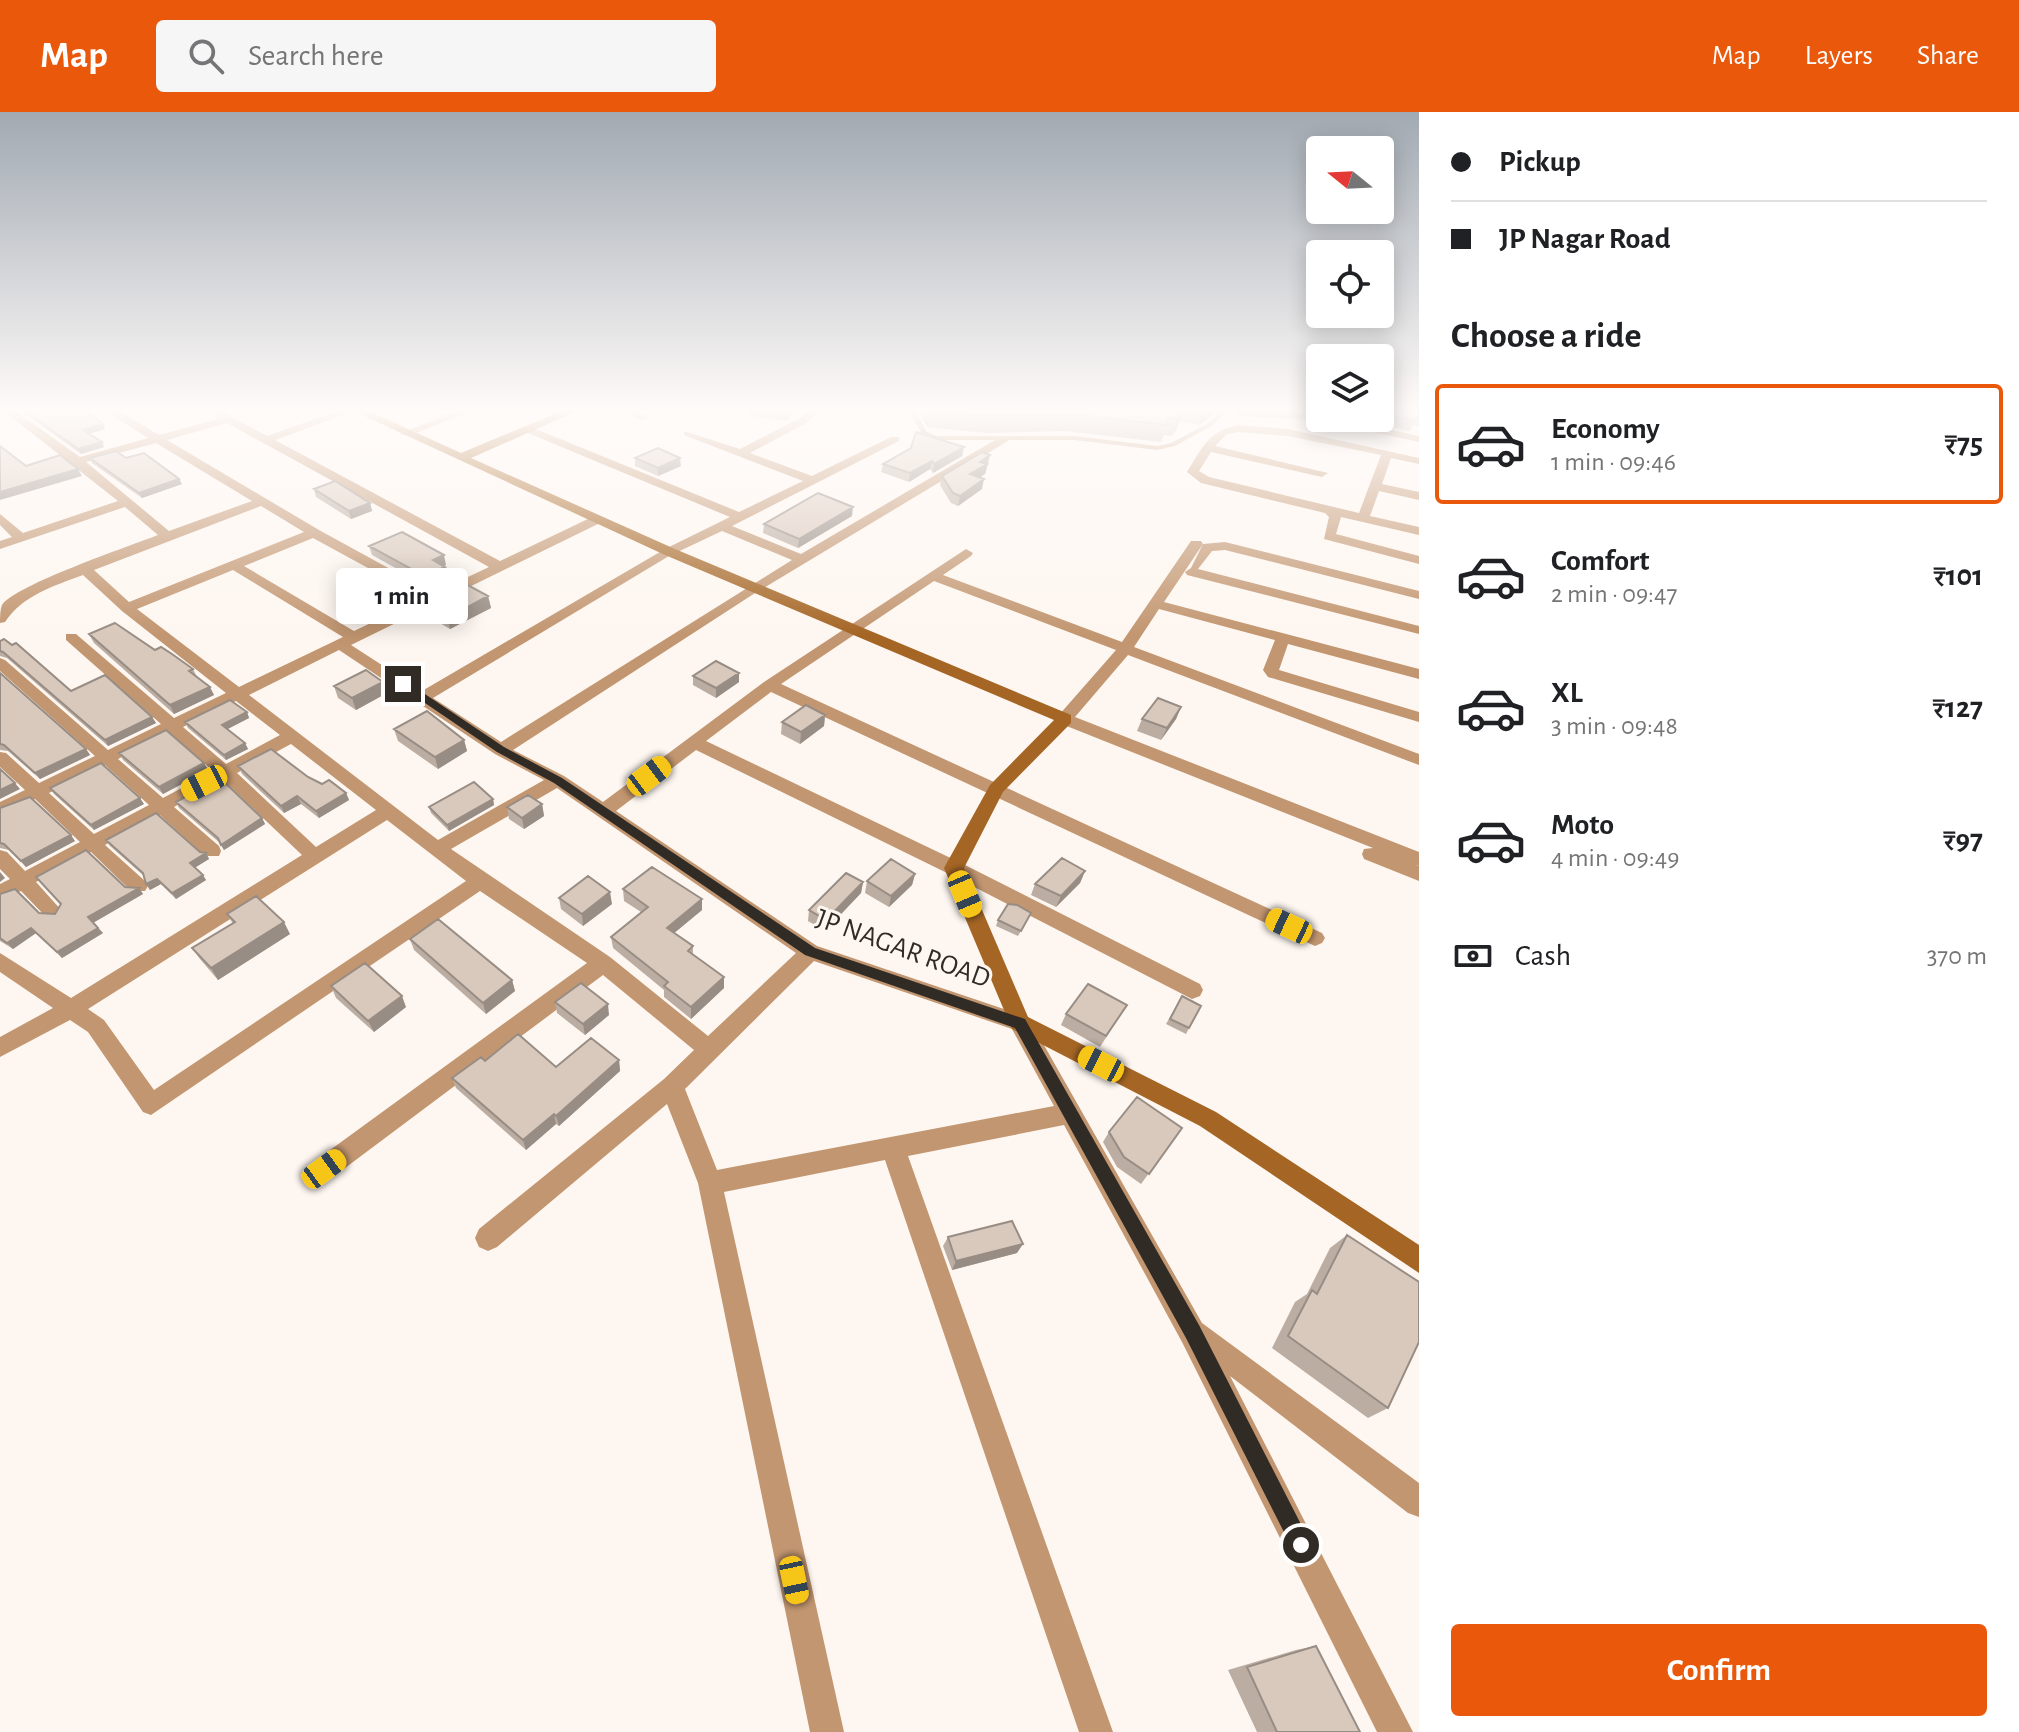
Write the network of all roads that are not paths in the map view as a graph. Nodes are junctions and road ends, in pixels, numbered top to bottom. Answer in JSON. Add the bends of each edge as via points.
{"nodes":[{"id":1,"x":103,"y":484,"type":"edge"},
{"id":2,"x":233,"y":484,"type":"edge"},
{"id":3,"x":346,"y":484,"type":"edge"},
{"id":4,"x":509,"y":484,"type":"edge"},
{"id":5,"x":513,"y":484,"type":"edge"},
{"id":6,"x":659,"y":484,"type":"edge"},
{"id":7,"x":805,"y":484,"type":"edge"},
{"id":8,"x":929,"y":484,"type":"edge"},
{"id":9,"x":1223,"y":484,"type":"edge"},
{"id":10,"x":1375,"y":486,"type":"joint"},
{"id":11,"x":1419,"y":496,"type":"edge"},
{"id":12,"x":263,"y":501,"type":"junction"},
{"id":13,"x":125,"y":503,"type":"junction"},
{"id":14,"x":1329,"y":510,"type":"junction"},
{"id":15,"x":740,"y":517,"type":"junction"},
{"id":16,"x":0,"y":518,"type":"edge"},
{"id":17,"x":1363,"y":518,"type":"junction"},
{"id":18,"x":593,"y":522,"type":"junction"},
{"id":19,"x":721,"y":526,"type":"junction"},
{"id":20,"x":1419,"y":531,"type":"edge"},
{"id":21,"x":314,"y":533,"type":"junction"},
{"id":22,"x":167,"y":536,"type":"junction"},
{"id":23,"x":20,"y":537,"type":"junction"},
{"id":24,"x":1196,"y":544,"type":"dead end"},
{"id":25,"x":0,"y":545,"type":"edge"},
{"id":26,"x":966,"y":553,"type":"dead end"},
{"id":27,"x":666,"y":554,"type":"junction"},
{"id":28,"x":802,"y":559,"type":"junction"},
{"id":29,"x":1419,"y":560,"type":"edge"},
{"id":30,"x":234,"y":565,"type":"junction"},
{"id":31,"x":500,"y":567,"type":"junction"},
{"id":32,"x":84,"y":568,"type":"junction"},
{"id":33,"x":1192,"y":572,"type":"junction"},
{"id":34,"x":933,"y":576,"type":"junction"},
{"id":35,"x":750,"y":590,"type":"junction"},
{"id":36,"x":1419,"y":595,"type":"edge"},
{"id":37,"x":434,"y":599,"type":"junction"},
{"id":38,"x":1162,"y":606,"type":"junction"},
{"id":39,"x":127,"y":608,"type":"junction"},
{"id":40,"x":0,"y":619,"type":"edge"},
{"id":41,"x":1419,"y":630,"type":"edge"},
{"id":42,"x":848,"y":633,"type":"junction"},
{"id":43,"x":71,"y":637,"type":"dead end"},
{"id":44,"x":1283,"y":638,"type":"junction"},
{"id":45,"x":348,"y":641,"type":"junction"},
{"id":46,"x":1124,"y":650,"type":"junction"},
{"id":47,"x":0,"y":663,"type":"edge"},
{"id":48,"x":1419,"y":674,"type":"edge"},
{"id":49,"x":770,"y":685,"type":"junction"},
{"id":50,"x":237,"y":693,"type":"junction"},
{"id":51,"x":424,"y":697,"type":"junction"},
{"id":52,"x":1419,"y":717,"type":"edge"},
{"id":53,"x":1060,"y":724,"type":"junction"},
{"id":54,"x":170,"y":726,"type":"junction"},
{"id":55,"x":292,"y":736,"type":"junction"},
{"id":56,"x":694,"y":742,"type":"junction"},
{"id":57,"x":501,"y":750,"type":"junction"},
{"id":58,"x":0,"y":757,"type":"edge"},
{"id":59,"x":108,"y":757,"type":"junction"},
{"id":60,"x":1419,"y":760,"type":"edge"},
{"id":61,"x":225,"y":772,"type":"junction"},
{"id":62,"x":558,"y":780,"type":"junction"},
{"id":63,"x":996,"y":789,"type":"junction"},
{"id":64,"x":36,"y":791,"type":"junction"},
{"id":65,"x":161,"y":805,"type":"junction"},
{"id":66,"x":0,"y":809,"type":"edge"},
{"id":67,"x":388,"y":811,"type":"junction"},
{"id":68,"x":604,"y":811,"type":"junction"},
{"id":69,"x":93,"y":844,"type":"junction"},
{"id":70,"x":438,"y":848,"type":"junction"},
{"id":71,"x":212,"y":851,"type":"dead end"},
{"id":72,"x":0,"y":857,"type":"edge"},
{"id":73,"x":315,"y":857,"type":"junction"},
{"id":74,"x":1419,"y":859,"type":"edge"},
{"id":75,"x":954,"y":868,"type":"junction"},
{"id":76,"x":1419,"y":874,"type":"edge"},
{"id":77,"x":21,"y":879,"type":"junction"},
{"id":78,"x":480,"y":881,"type":"junction"},
{"id":79,"x":138,"y":886,"type":"edge"},
{"id":80,"x":0,"y":893,"type":"edge"},
{"id":81,"x":53,"y":912,"type":"edge"},
{"id":82,"x":1315,"y":938,"type":"dead end"},
{"id":83,"x":810,"y":952,"type":"junction"},
{"id":84,"x":0,"y":961,"type":"edge"},
{"id":85,"x":603,"y":963,"type":"junction"},
{"id":86,"x":1192,"y":990,"type":"dead end"},
{"id":87,"x":69,"y":1010,"type":"junction"},
{"id":88,"x":1020,"y":1023,"type":"junction"},
{"id":89,"x":0,"y":1048,"type":"edge"},
{"id":90,"x":708,"y":1049,"type":"junction"},
{"id":91,"x":672,"y":1086,"type":"junction"},
{"id":92,"x":1069,"y":1114,"type":"junction"},
{"id":93,"x":893,"y":1148,"type":"junction"},
{"id":94,"x":324,"y":1169,"type":"dead end"},
{"id":95,"x":710,"y":1183,"type":"junction"},
{"id":96,"x":488,"y":1238,"type":"dead end"},
{"id":97,"x":1419,"y":1260,"type":"edge"},
{"id":98,"x":1192,"y":1332,"type":"junction"},
{"id":99,"x":1419,"y":1502,"type":"edge"},
{"id":100,"x":827,"y":1732,"type":"edge"},
{"id":101,"x":1096,"y":1732,"type":"edge"},
{"id":102,"x":1396,"y":1732,"type":"edge"}],
"edges":[{"from":1,"to":13,"type":"street"},
{"from":2,"to":12,"type":"street"},
{"from":3,"to":31,"type":"street"},
{"from":4,"to":18,"type":"street"},
{"from":5,"to":18,"type":"street"},
{"from":6,"to":15,"type":"street"},
{"from":7,"to":15,"type":"street"},
{"from":8,"to":28,"type":"street"},
{"from":9,"to":14,"type":"street"},
{"from":10,"to":11,"type":"street"},
{"from":10,"to":17,"type":"street"},
{"from":12,"to":21,"type":"street"},
{"from":12,"to":22,"type":"street"},
{"from":13,"to":22,"type":"street"},
{"from":13,"to":23,"type":"street"},
{"from":14,"to":17,"type":"street"},
{"from":14,"to":29,"type":"street","via":[[1335,516],[1329,536]]},
{"from":15,"to":19,"type":"street"},
{"from":16,"to":23,"type":"street"},
{"from":17,"to":20,"type":"street"},
{"from":18,"to":27,"type":"street"},
{"from":18,"to":31,"type":"street"},
{"from":19,"to":27,"type":"street"},
{"from":19,"to":28,"type":"street"},
{"from":21,"to":30,"type":"street"},
{"from":21,"to":37,"type":"street"},
{"from":22,"to":32,"type":"street"},
{"from":23,"to":25,"type":"street"},
{"from":24,"to":38,"type":"street"},
{"from":26,"to":34,"type":"street"},
{"from":27,"to":35,"type":"street"},
{"from":27,"to":51,"type":"street"},
{"from":28,"to":35,"type":"street"},
{"from":30,"to":39,"type":"street"},
{"from":30,"to":45,"type":"street","name":"JP NAGAR ROAD"},
{"from":31,"to":37,"type":"street"},
{"from":32,"to":39,"type":"street"},
{"from":32,"to":40,"type":"street","via":[[19,598]]},
{"from":33,"to":36,"type":"street","via":[[1208,547],[1225,546]]},
{"from":33,"to":38,"type":"street"},
{"from":33,"to":41,"type":"street"},
{"from":34,"to":42,"type":"street"},
{"from":34,"to":46,"type":"street"},
{"from":35,"to":42,"type":"street"},
{"from":35,"to":57,"type":"street"},
{"from":37,"to":45,"type":"street"},
{"from":38,"to":44,"type":"street"},
{"from":38,"to":46,"type":"street"},
{"from":39,"to":50,"type":"street"},
{"from":42,"to":49,"type":"street"},
{"from":42,"to":53,"type":"street"},
{"from":43,"to":54,"type":"street"},
{"from":44,"to":48,"type":"street"},
{"from":44,"to":52,"type":"street","via":[[1271,670],[1280,678]]},
{"from":45,"to":50,"type":"street"},
{"from":45,"to":51,"type":"street","name":"JP NAGAR ROAD"},
{"from":46,"to":53,"type":"street"},
{"from":46,"to":60,"type":"street"},
{"from":47,"to":59,"type":"street"},
{"from":49,"to":56,"type":"street"},
{"from":49,"to":63,"type":"street"},
{"from":50,"to":54,"type":"street"},
{"from":50,"to":55,"type":"street"},
{"from":51,"to":57,"type":"street","name":"JP NAGAR ROAD"},
{"from":53,"to":63,"type":"street"},
{"from":53,"to":74,"type":"street"},
{"from":53,"to":76,"type":"street"},
{"from":54,"to":59,"type":"street"},
{"from":54,"to":61,"type":"street"},
{"from":55,"to":61,"type":"street"},
{"from":55,"to":67,"type":"street"},
{"from":56,"to":68,"type":"street"},
{"from":56,"to":75,"type":"street"},
{"from":57,"to":62,"type":"street","name":"JP NAGAR ROAD"},
{"from":58,"to":64,"type":"street"},
{"from":59,"to":64,"type":"street"},
{"from":59,"to":65,"type":"street"},
{"from":61,"to":65,"type":"street"},
{"from":61,"to":73,"type":"street"},
{"from":62,"to":68,"type":"street","name":"JP NAGAR ROAD"},
{"from":62,"to":70,"type":"street"},
{"from":63,"to":75,"type":"street"},
{"from":63,"to":82,"type":"street"},
{"from":64,"to":66,"type":"street"},
{"from":64,"to":69,"type":"street"},
{"from":65,"to":69,"type":"street"},
{"from":65,"to":71,"type":"street"},
{"from":67,"to":70,"type":"street"},
{"from":67,"to":73,"type":"street"},
{"from":68,"to":83,"type":"street","name":"JP NAGAR ROAD"},
{"from":69,"to":77,"type":"street"},
{"from":69,"to":79,"type":"street"},
{"from":70,"to":78,"type":"street"},
{"from":72,"to":77,"type":"street"},
{"from":73,"to":87,"type":"street"},
{"from":75,"to":86,"type":"street"},
{"from":75,"to":88,"type":"street"},
{"from":77,"to":80,"type":"street"},
{"from":77,"to":81,"type":"street"},
{"from":78,"to":85,"type":"street"},
{"from":78,"to":87,"type":"street","via":[[151,1105],[96,1026]]},
{"from":83,"to":88,"type":"street","name":"JP NAGAR ROAD"},
{"from":83,"to":90,"type":"street"},
{"from":84,"to":87,"type":"street"},
{"from":85,"to":90,"type":"street"},
{"from":85,"to":94,"type":"street"},
{"from":87,"to":89,"type":"street"},
{"from":88,"to":92,"type":"street"},
{"from":88,"to":97,"type":"street","name":"JP NAGAR ROAD","via":[[1208,1119]]},
{"from":90,"to":91,"type":"street"},
{"from":91,"to":95,"type":"street"},
{"from":91,"to":96,"type":"street"},
{"from":92,"to":93,"type":"street"},
{"from":92,"to":98,"type":"street"},
{"from":93,"to":95,"type":"street"},
{"from":93,"to":101,"type":"street"},
{"from":95,"to":100,"type":"street"},
{"from":98,"to":99,"type":"street"},
{"from":98,"to":102,"type":"street"}]}
